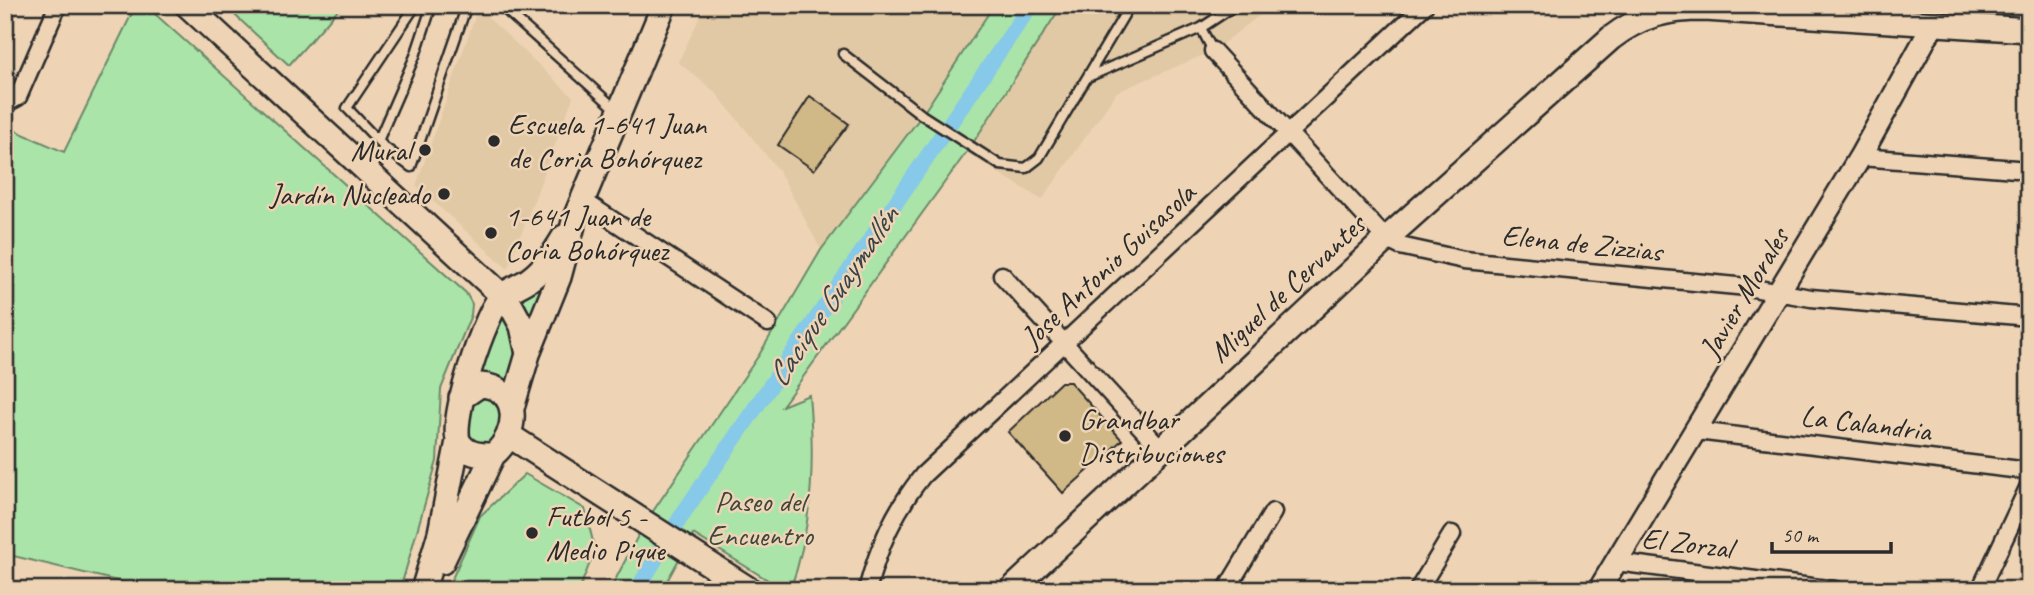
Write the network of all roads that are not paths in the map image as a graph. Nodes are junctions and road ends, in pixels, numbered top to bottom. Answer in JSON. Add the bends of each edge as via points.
{"nodes":[{"id":1,"x":58,"y":5,"type":"edge"},
{"id":2,"x":187,"y":5,"type":"edge"},
{"id":3,"x":416,"y":5,"type":"edge"},
{"id":4,"x":432,"y":5,"type":"edge"},
{"id":5,"x":467,"y":5,"type":"edge"},
{"id":6,"x":500,"y":5,"type":"edge"},
{"id":7,"x":664,"y":5,"type":"edge"},
{"id":8,"x":1130,"y":5,"type":"edge"},
{"id":9,"x":1236,"y":5,"type":"edge"},
{"id":10,"x":1425,"y":5,"type":"edge"},
{"id":11,"x":1677,"y":7,"type":"edge"},
{"id":12,"x":1741,"y":8,"type":"edge"},
{"id":13,"x":1637,"y":11,"type":"edge"},
{"id":14,"x":1934,"y":23,"type":"junction"},
{"id":15,"x":1201,"y":28,"type":"junction"},
{"id":16,"x":2029,"y":30,"type":"edge"},
{"id":17,"x":1213,"y":51,"type":"joint"},
{"id":18,"x":843,"y":54,"type":"dead end"},
{"id":19,"x":1090,"y":76,"type":"junction"},
{"id":20,"x":8,"y":104,"type":"edge"},
{"id":21,"x":619,"y":112,"type":"junction"},
{"id":22,"x":1288,"y":133,"type":"junction"},
{"id":23,"x":381,"y":144,"type":"junction"},
{"id":24,"x":1860,"y":157,"type":"junction"},
{"id":25,"x":2029,"y":170,"type":"edge"},
{"id":26,"x":368,"y":174,"type":"junction"},
{"id":27,"x":579,"y":209,"type":"junction"},
{"id":28,"x":1386,"y":239,"type":"junction"},
{"id":29,"x":1002,"y":275,"type":"dead end"},
{"id":30,"x":1780,"y":292,"type":"junction"},
{"id":31,"x":502,"y":296,"type":"junction"},
{"id":32,"x":2029,"y":317,"type":"edge"},
{"id":33,"x":768,"y":323,"type":"dead end"},
{"id":34,"x":1067,"y":344,"type":"junction"},
{"id":35,"x":528,"y":354,"type":"junction"},
{"id":36,"x":461,"y":398,"type":"junction"},
{"id":37,"x":512,"y":408,"type":"junction"},
{"id":38,"x":1697,"y":431,"type":"junction"},
{"id":39,"x":510,"y":436,"type":"junction"},
{"id":40,"x":458,"y":441,"type":"junction"},
{"id":41,"x":1161,"y":449,"type":"junction"},
{"id":42,"x":493,"y":455,"type":"junction"},
{"id":43,"x":2029,"y":471,"type":"edge"},
{"id":44,"x":2029,"y":486,"type":"edge"},
{"id":45,"x":1273,"y":512,"type":"dead end"},
{"id":46,"x":1452,"y":534,"type":"dead end"},
{"id":47,"x":1616,"y":562,"type":"junction"},
{"id":48,"x":423,"y":590,"type":"edge"},
{"id":49,"x":429,"y":590,"type":"edge"},
{"id":50,"x":750,"y":590,"type":"edge"},
{"id":51,"x":867,"y":590,"type":"edge"},
{"id":52,"x":1011,"y":590,"type":"edge"},
{"id":53,"x":1226,"y":590,"type":"edge"},
{"id":54,"x":1418,"y":590,"type":"edge"},
{"id":55,"x":1599,"y":590,"type":"edge"},
{"id":56,"x":1835,"y":590,"type":"edge"},
{"id":57,"x":1980,"y":590,"type":"edge"}],
"edges":[{"from":1,"to":20,"type":"street","via":[[18,97]]},
{"from":2,"to":26,"type":"main road"},
{"from":3,"to":23,"type":"lane","via":[[347,108]]},
{"from":4,"to":23,"type":"lane"},
{"from":5,"to":23,"type":"lane","via":[[411,167]]},
{"from":6,"to":21,"type":"lane"},
{"from":7,"to":21,"type":"main road"},
{"from":8,"to":19,"type":"lane"},
{"from":9,"to":15,"type":"lane"},
{"from":10,"to":22,"type":"street","name":"Jose Antonio Guisasola"},
{"from":11,"to":12,"type":"main road"},
{"from":11,"to":13,"type":"main road"},
{"from":12,"to":14,"type":"main road"},
{"from":13,"to":28,"type":"main road","name":"Miguel de Cervantes"},
{"from":14,"to":16,"type":"main road"},
{"from":14,"to":24,"type":"street","name":"Javier Morales"},
{"from":15,"to":17,"type":"lane"},
{"from":15,"to":19,"type":"lane"},
{"from":17,"to":22,"type":"street","name":"Elena de Zizzias"},
{"from":18,"to":19,"type":"lane","via":[[922,115],[1006,167],[1030,165],[1039,158]]},
{"from":21,"to":27,"type":"main road"},
{"from":22,"to":28,"type":"street","name":"Elena de Zizzias"},
{"from":22,"to":34,"type":"street","name":"Jose Antonio Guisasola"},
{"from":23,"to":26,"type":"lane"},
{"from":24,"to":25,"type":"street"},
{"from":24,"to":30,"type":"street","name":"Javier Morales"},
{"from":26,"to":31,"type":"main road"},
{"from":27,"to":31,"type":"main road","via":[[537,273]]},
{"from":27,"to":33,"type":"street"},
{"from":27,"to":35,"type":"main road","via":[[559,277]]},
{"from":28,"to":30,"type":"street","name":"Elena de Zizzias","via":[[1400,247],[1464,260]]},
{"from":28,"to":41,"type":"main road","name":"Miguel de Cervantes"},
{"from":29,"to":34,"type":"street"},
{"from":30,"to":32,"type":"street","name":"Elena de Zizzias"},
{"from":30,"to":38,"type":"street","name":"Javier Morales"},
{"from":31,"to":35,"type":"main road","via":[[522,326]]},
{"from":31,"to":36,"type":"main road"},
{"from":34,"to":41,"type":"street"},
{"from":34,"to":51,"type":"street","name":"Jose Antonio Guisasola","via":[[916,484],[884,536]]},
{"from":35,"to":37,"type":"main road"},
{"from":36,"to":37,"type":"main road","via":[[480,385],[490,385],[505,393]]},
{"from":36,"to":40,"type":"main road","via":[[455,427]]},
{"from":37,"to":39,"type":"main road"},
{"from":38,"to":43,"type":"street","name":"La Calandria"},
{"from":38,"to":47,"type":"street","name":"Javier Morales"},
{"from":39,"to":42,"type":"main road"},
{"from":39,"to":50,"type":"main road"},
{"from":40,"to":42,"type":"main road","via":[[472,453]]},
{"from":40,"to":48,"type":"main road","via":[[440,533]]},
{"from":41,"to":52,"type":"main road","name":"Miguel de Cervantes"},
{"from":42,"to":49,"type":"main road"},
{"from":44,"to":57,"type":"street"},
{"from":45,"to":53,"type":"street"},
{"from":46,"to":54,"type":"street"},
{"from":47,"to":55,"type":"street","name":"Javier Morales"},
{"from":47,"to":56,"type":"street","name":"El Zorzal"}]}
